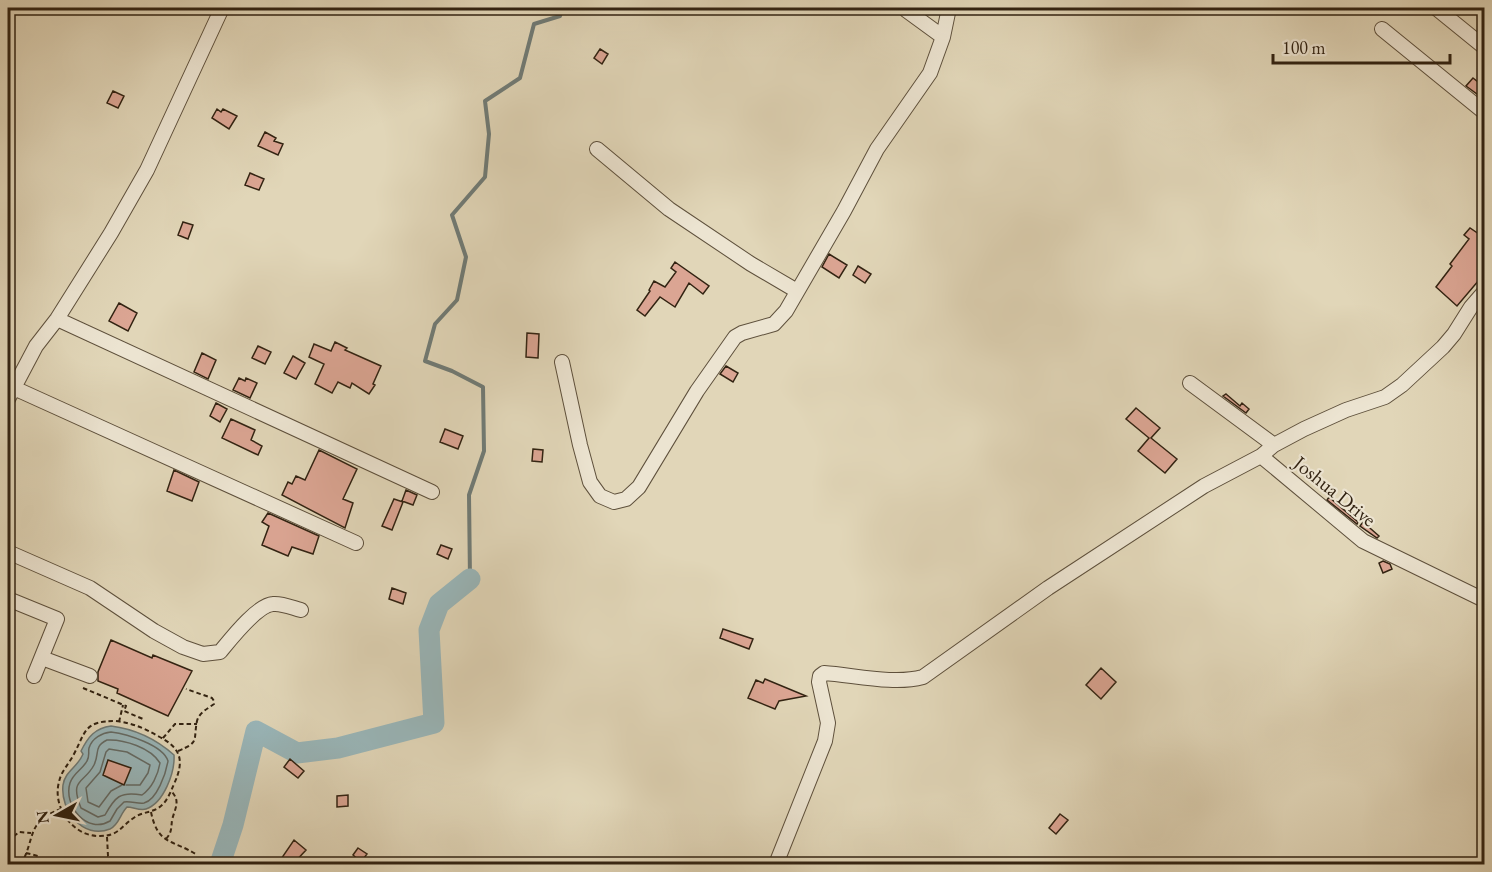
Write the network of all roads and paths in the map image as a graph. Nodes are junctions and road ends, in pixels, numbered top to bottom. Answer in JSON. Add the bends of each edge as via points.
{"nodes":[{"id":1,"x":222,"y":8,"type":"edge"},
{"id":2,"x":949,"y":8,"type":"edge"},
{"id":3,"x":1436,"y":8,"type":"edge"},
{"id":4,"x":906,"y":10,"type":"dead end"},
{"id":5,"x":1382,"y":29,"type":"dead end"},
{"id":6,"x":944,"y":37,"type":"junction"},
{"id":7,"x":1485,"y":46,"type":"edge"},
{"id":8,"x":1485,"y":112,"type":"edge"},
{"id":9,"x":597,"y":148,"type":"dead end"},
{"id":10,"x":797,"y":291,"type":"junction"},
{"id":11,"x":1485,"y":292,"type":"edge"},
{"id":12,"x":57,"y":319,"type":"junction"},
{"id":13,"x":562,"y":362,"type":"dead end"},
{"id":14,"x":1190,"y":383,"type":"dead end"},
{"id":15,"x":11,"y":394,"type":"edge"},
{"id":16,"x":1274,"y":445,"type":"junction"},
{"id":17,"x":1261,"y":456,"type":"junction"},
{"id":18,"x":432,"y":492,"type":"dead end"},
{"id":19,"x":356,"y":543,"type":"dead end"},
{"id":20,"x":8,"y":552,"type":"edge"},
{"id":21,"x":8,"y":599,"type":"edge"},
{"id":22,"x":1485,"y":600,"type":"edge"},
{"id":23,"x":301,"y":610,"type":"dead end"},
{"id":24,"x":42,"y":658,"type":"junction"},
{"id":25,"x":86,"y":675,"type":"joint"},
{"id":26,"x":34,"y":676,"type":"dead end"},
{"id":27,"x":186,"y":688,"type":"dead end"},
{"id":28,"x":123,"y":705,"type":"junction"},
{"id":29,"x":143,"y":719,"type":"dead end"},
{"id":30,"x":119,"y":722,"type":"junction"},
{"id":31,"x":197,"y":724,"type":"junction"},
{"id":32,"x":163,"y":738,"type":"junction"},
{"id":33,"x":178,"y":751,"type":"junction"},
{"id":34,"x":171,"y":791,"type":"junction"},
{"id":35,"x":61,"y":809,"type":"junction"},
{"id":36,"x":151,"y":812,"type":"junction"},
{"id":37,"x":31,"y":833,"type":"junction"},
{"id":38,"x":107,"y":835,"type":"junction"},
{"id":39,"x":166,"y":839,"type":"junction"},
{"id":40,"x":8,"y":841,"type":"edge"},
{"id":41,"x":26,"y":853,"type":"junction"},
{"id":42,"x":197,"y":855,"type":"dead end"},
{"id":43,"x":38,"y":856,"type":"dead end"},
{"id":44,"x":111,"y":861,"type":"junction"},
{"id":45,"x":96,"y":862,"type":"dead end"},
{"id":46,"x":21,"y":864,"type":"edge"},
{"id":47,"x":114,"y":864,"type":"edge"},
{"id":48,"x":776,"y":864,"type":"edge"}],
"edges":[{"from":1,"to":12,"type":"street","via":[[147,170]]},
{"from":2,"to":6,"type":"street"},
{"from":3,"to":7,"type":"street"},
{"from":4,"to":6,"type":"street"},
{"from":5,"to":8,"type":"street"},
{"from":6,"to":10,"type":"street","via":[[930,73],[877,149]]},
{"from":9,"to":10,"type":"street","via":[[669,209]]},
{"from":10,"to":13,"type":"street","via":[[774,324],[735,338],[639,487],[626,499],[606,500],[590,482]]},
{"from":11,"to":16,"type":"street","via":[[1443,347],[1402,385],[1385,397],[1346,410]]},
{"from":12,"to":15,"type":"street","via":[[36,346]]},
{"from":12,"to":18,"type":"street"},
{"from":14,"to":16,"type":"street"},
{"from":15,"to":19,"type":"street"},
{"from":16,"to":17,"type":"street"},
{"from":17,"to":22,"type":"street","name":"Joshua Drive","via":[[1363,541]]},
{"from":17,"to":48,"type":"street","via":[[1204,486],[1102,552],[923,676],[820,676],[828,723],[825,741]]},
{"from":20,"to":23,"type":"street","via":[[90,588],[154,631],[203,654],[220,652],[266,606]]},
{"from":21,"to":24,"type":"street","via":[[57,619]]},
{"from":24,"to":25,"type":"street"},
{"from":24,"to":26,"type":"street"},
{"from":25,"to":28,"type":"path","via":[[78,686]]},
{"from":27,"to":31,"type":"path","via":[[214,701],[202,712]]},
{"from":28,"to":29,"type":"path","via":[[124,711]]},
{"from":28,"to":30,"type":"path"},
{"from":30,"to":32,"type":"path","via":[[142,727]]},
{"from":30,"to":35,"type":"path","via":[[98,722],[81,735],[59,782]]},
{"from":31,"to":32,"type":"path","via":[[175,724]]},
{"from":31,"to":33,"type":"path","via":[[194,742]]},
{"from":32,"to":33,"type":"path"},
{"from":33,"to":34,"type":"path","via":[[179,770]]},
{"from":34,"to":36,"type":"path","via":[[162,806]]},
{"from":34,"to":39,"type":"path","via":[[177,805]]},
{"from":35,"to":37,"type":"path","via":[[37,824]]},
{"from":35,"to":38,"type":"path","via":[[77,828],[92,835]]},
{"from":36,"to":38,"type":"path","via":[[136,816],[117,833]]},
{"from":36,"to":39,"type":"path","via":[[158,833]]},
{"from":37,"to":40,"type":"path","via":[[19,832]]},
{"from":37,"to":41,"type":"path"},
{"from":38,"to":44,"type":"path"},
{"from":39,"to":42,"type":"path"},
{"from":41,"to":43,"type":"path"},
{"from":41,"to":46,"type":"path"},
{"from":44,"to":45,"type":"path"},
{"from":44,"to":47,"type":"path"}]}
